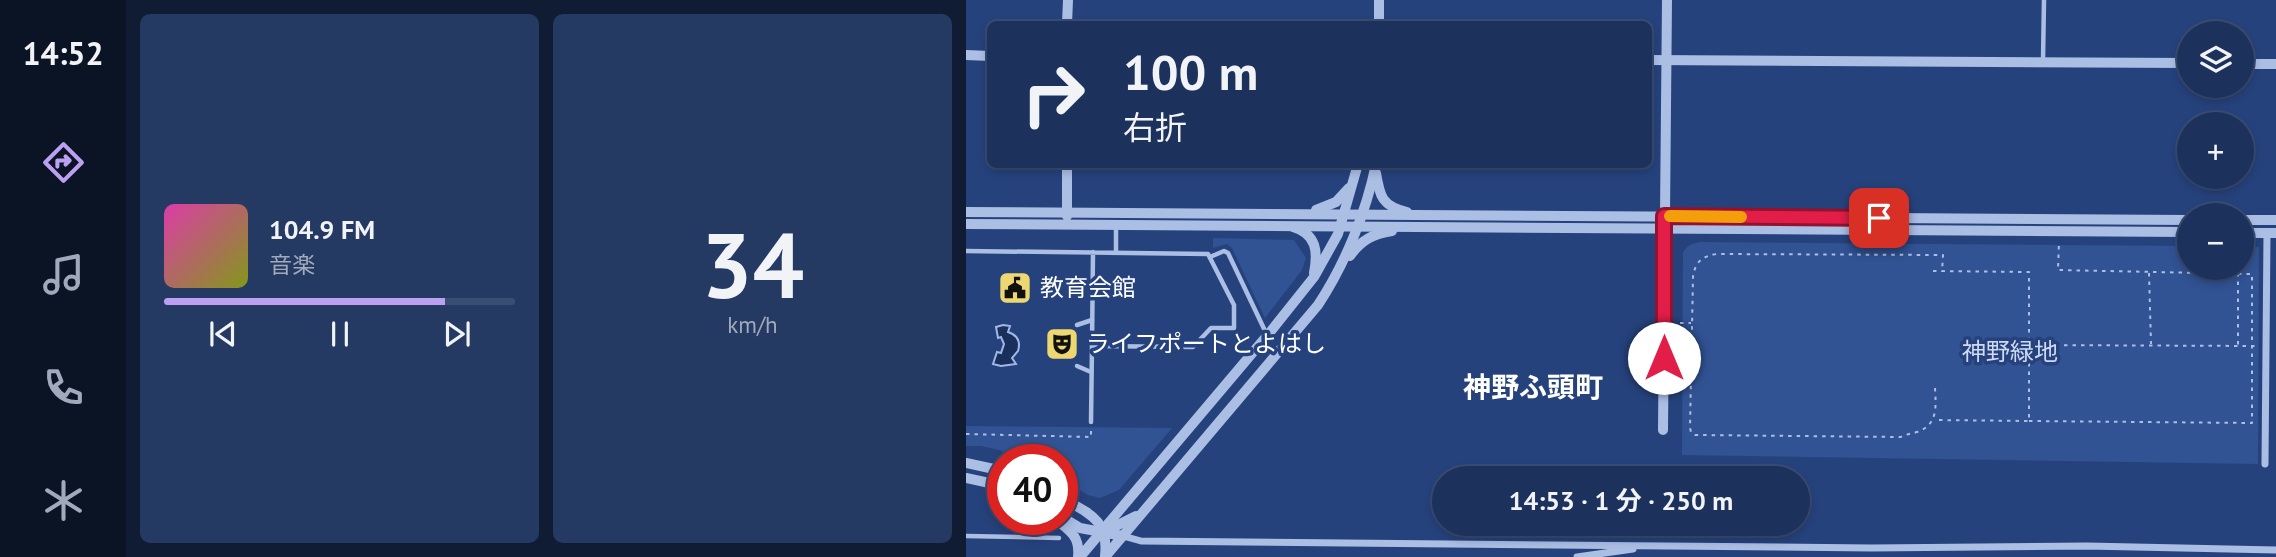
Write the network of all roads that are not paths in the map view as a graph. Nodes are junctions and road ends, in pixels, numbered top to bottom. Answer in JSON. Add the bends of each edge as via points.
{"nodes":[{"id":1,"x":1068,"y":0,"type":"edge"},
{"id":2,"x":1379,"y":0,"type":"edge"},
{"id":3,"x":1667,"y":0,"type":"edge"},
{"id":4,"x":2044,"y":0,"type":"edge"},
{"id":5,"x":1067,"y":21,"type":"edge"},
{"id":6,"x":1379,"y":21,"type":"edge"},
{"id":7,"x":966,"y":55,"type":"edge"},
{"id":8,"x":987,"y":56,"type":"edge"},
{"id":9,"x":1652,"y":60,"type":"edge"},
{"id":10,"x":1666,"y":60,"type":"junction"},
{"id":11,"x":2043,"y":62,"type":"junction"},
{"id":12,"x":2177,"y":63,"type":"edge"},
{"id":13,"x":2254,"y":64,"type":"edge"},
{"id":14,"x":2276,"y":64,"type":"edge"},
{"id":15,"x":1066,"y":168,"type":"edge"},
{"id":16,"x":1375,"y":168,"type":"edge"},
{"id":17,"x":1375,"y":168,"type":"edge"},
{"id":18,"x":1357,"y":170,"type":"edge"},
{"id":19,"x":966,"y":212,"type":"edge"},
{"id":20,"x":1067,"y":213,"type":"junction"},
{"id":21,"x":1345,"y":215,"type":"junction"},
{"id":22,"x":1360,"y":215,"type":"junction"},
{"id":23,"x":1419,"y":215,"type":"junction"},
{"id":24,"x":1664,"y":216,"type":"junction"},
{"id":25,"x":1285,"y":220,"type":"junction"},
{"id":26,"x":2177,"y":220,"type":"edge"},
{"id":27,"x":2254,"y":220,"type":"edge"},
{"id":28,"x":2276,"y":220,"type":"edge"},
{"id":29,"x":966,"y":224,"type":"edge"},
{"id":30,"x":1067,"y":224,"type":"junction"},
{"id":31,"x":1116,"y":225,"type":"junction"},
{"id":32,"x":1340,"y":227,"type":"junction"},
{"id":33,"x":1356,"y":227,"type":"junction"},
{"id":34,"x":1417,"y":228,"type":"junction"},
{"id":35,"x":1664,"y":229,"type":"junction"},
{"id":36,"x":2177,"y":232,"type":"edge"},
{"id":37,"x":2271,"y":233,"type":"edge"},
{"id":38,"x":966,"y":251,"type":"edge"},
{"id":39,"x":1093,"y":252,"type":"junction"},
{"id":40,"x":1116,"y":253,"type":"junction"},
{"id":41,"x":1210,"y":257,"type":"junction"},
{"id":42,"x":1338,"y":273,"type":"junction"},
{"id":43,"x":1314,"y":277,"type":"junction"},
{"id":44,"x":1092,"y":320,"type":"junction"},
{"id":45,"x":1077,"y":325,"type":"dead end"},
{"id":46,"x":1267,"y":336,"type":"junction"},
{"id":47,"x":1092,"y":346,"type":"junction"},
{"id":48,"x":1077,"y":366,"type":"dead end"},
{"id":49,"x":1091,"y":372,"type":"junction"},
{"id":50,"x":1091,"y":422,"type":"road end"},
{"id":51,"x":1664,"y":430,"type":"dead end"},
{"id":52,"x":966,"y":463,"type":"edge"},
{"id":53,"x":2265,"y":464,"type":"dead end"},
{"id":54,"x":987,"y":468,"type":"edge"},
{"id":55,"x":966,"y":478,"type":"edge"},
{"id":56,"x":987,"y":483,"type":"edge"},
{"id":57,"x":1078,"y":508,"type":"edge"},
{"id":58,"x":1143,"y":512,"type":"junction"},
{"id":59,"x":1078,"y":527,"type":"edge"},
{"id":60,"x":1103,"y":531,"type":"junction"},
{"id":61,"x":1074,"y":535,"type":"edge"},
{"id":62,"x":966,"y":536,"type":"edge"},
{"id":63,"x":1123,"y":536,"type":"junction"},
{"id":64,"x":1059,"y":538,"type":"dead end"},
{"id":65,"x":1650,"y":545,"type":"junction"},
{"id":66,"x":2276,"y":550,"type":"edge"},
{"id":67,"x":1079,"y":557,"type":"edge"},
{"id":68,"x":1105,"y":557,"type":"edge"},
{"id":69,"x":1577,"y":557,"type":"edge"}],
"edges":[{"from":1,"to":5,"type":"street"},
{"from":2,"to":6,"type":"street"},
{"from":3,"to":10,"type":"street"},
{"from":4,"to":11,"type":"lane"},
{"from":7,"to":8,"type":"street"},
{"from":9,"to":10,"type":"street"},
{"from":10,"to":11,"type":"street"},
{"from":10,"to":24,"type":"street"},
{"from":11,"to":12,"type":"street"},
{"from":13,"to":14,"type":"street"},
{"from":15,"to":20,"type":"street"},
{"from":16,"to":22,"type":"street"},
{"from":17,"to":23,"type":"street","via":[[1382,200]]},
{"from":18,"to":21,"type":"street"},
{"from":18,"to":25,"type":"street","via":[[1347,193],[1331,206]]},
{"from":19,"to":20,"type":"street"},
{"from":20,"to":25,"type":"street"},
{"from":20,"to":30,"type":"street"},
{"from":21,"to":22,"type":"street"},
{"from":21,"to":25,"type":"street"},
{"from":21,"to":32,"type":"street"},
{"from":22,"to":23,"type":"street"},
{"from":22,"to":33,"type":"street"},
{"from":23,"to":24,"type":"street"},
{"from":24,"to":26,"type":"street"},
{"from":24,"to":35,"type":"street"},
{"from":25,"to":31,"type":"street"},
{"from":25,"to":32,"type":"street"},
{"from":25,"to":43,"type":"street","via":[[1307,233],[1315,245]]},
{"from":27,"to":28,"type":"street"},
{"from":29,"to":30,"type":"street"},
{"from":30,"to":31,"type":"street"},
{"from":31,"to":40,"type":"lane"},
{"from":32,"to":33,"type":"street"},
{"from":32,"to":43,"type":"street"},
{"from":33,"to":34,"type":"street"},
{"from":33,"to":42,"type":"street"},
{"from":34,"to":35,"type":"street"},
{"from":34,"to":42,"type":"street","via":[[1370,236]]},
{"from":35,"to":36,"type":"street"},
{"from":35,"to":51,"type":"street"},
{"from":37,"to":53,"type":"street"},
{"from":38,"to":39,"type":"lane"},
{"from":39,"to":40,"type":"lane"},
{"from":39,"to":44,"type":"lane"},
{"from":40,"to":41,"type":"lane"},
{"from":41,"to":46,"type":"lane","via":[[1228,253]]},
{"from":41,"to":47,"type":"lane","via":[[1234,304],[1234,328],[1210,328],[1193,347]]},
{"from":42,"to":58,"type":"street","via":[[1310,316]]},
{"from":43,"to":46,"type":"street"},
{"from":44,"to":45,"type":"lane"},
{"from":44,"to":47,"type":"lane"},
{"from":46,"to":60,"type":"street"},
{"from":47,"to":49,"type":"lane"},
{"from":48,"to":49,"type":"lane"},
{"from":49,"to":50,"type":"lane"},
{"from":52,"to":54,"type":"street"},
{"from":55,"to":56,"type":"street"},
{"from":57,"to":60,"type":"street"},
{"from":58,"to":60,"type":"street"},
{"from":58,"to":63,"type":"street"},
{"from":59,"to":60,"type":"street"},
{"from":60,"to":63,"type":"street"},
{"from":60,"to":67,"type":"street"},
{"from":60,"to":68,"type":"street"},
{"from":61,"to":67,"type":"street"},
{"from":62,"to":64,"type":"lane"},
{"from":63,"to":65,"type":"street","via":[[1141,541]]},
{"from":63,"to":68,"type":"street"},
{"from":65,"to":66,"type":"street"},
{"from":65,"to":69,"type":"street"}]}
